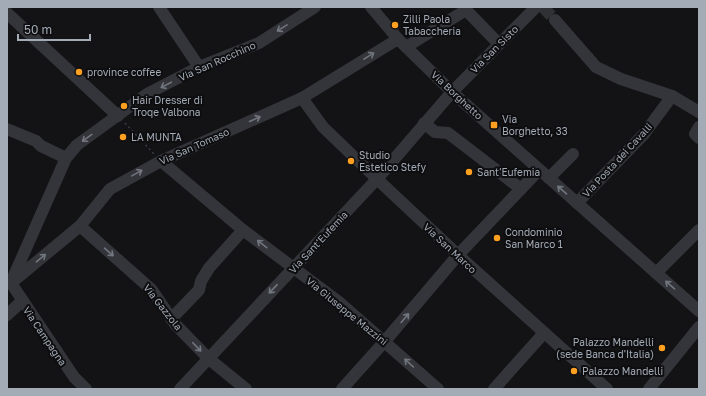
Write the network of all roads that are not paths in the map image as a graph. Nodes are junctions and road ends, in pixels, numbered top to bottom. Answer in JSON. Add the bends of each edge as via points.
{"nodes":[{"id":1,"x":158,"y":7,"type":"edge"},
{"id":2,"x":315,"y":7,"type":"edge"},
{"id":3,"x":371,"y":7,"type":"edge"},
{"id":4,"x":536,"y":7,"type":"edge"},
{"id":5,"x":7,"y":13,"type":"edge"},
{"id":6,"x":555,"y":20,"type":"tunnel mouth"},
{"id":7,"x":402,"y":43,"type":"junction"},
{"id":8,"x":499,"y":44,"type":"junction"},
{"id":9,"x":198,"y":67,"type":"junction"},
{"id":10,"x":452,"y":92,"type":"junction"},
{"id":11,"x":672,"y":96,"type":"junction"},
{"id":12,"x":302,"y":98,"type":"junction"},
{"id":13,"x":699,"y":112,"type":"edge"},
{"id":14,"x":118,"y":116,"type":"junction"},
{"id":15,"x":424,"y":123,"type":"junction"},
{"id":16,"x":699,"y":127,"type":"edge"},
{"id":17,"x":7,"y":129,"type":"edge"},
{"id":18,"x":699,"y":138,"type":"edge"},
{"id":19,"x":572,"y":154,"type":"dead end"},
{"id":20,"x":66,"y":158,"type":"junction"},
{"id":21,"x":161,"y":161,"type":"junction"},
{"id":22,"x":539,"y":170,"type":"junction"},
{"id":23,"x":549,"y":178,"type":"junction"},
{"id":24,"x":377,"y":179,"type":"junction"},
{"id":25,"x":520,"y":189,"type":"junction"},
{"id":26,"x":577,"y":203,"type":"junction"},
{"id":27,"x":80,"y":226,"type":"junction"},
{"id":28,"x":243,"y":230,"type":"junction"},
{"id":29,"x":699,"y":230,"type":"edge"},
{"id":30,"x":458,"y":255,"type":"junction"},
{"id":31,"x":292,"y":268,"type":"junction"},
{"id":32,"x":656,"y":273,"type":"junction"},
{"id":33,"x":9,"y":282,"type":"edge"},
{"id":34,"x":22,"y":301,"type":"junction"},
{"id":35,"x":699,"y":311,"type":"edge"},
{"id":36,"x":7,"y":315,"type":"edge"},
{"id":37,"x":171,"y":319,"type":"junction"},
{"id":38,"x":699,"y":327,"type":"edge"},
{"id":39,"x":544,"y":333,"type":"junction"},
{"id":40,"x":385,"y":341,"type":"junction"},
{"id":41,"x":209,"y":359,"type":"junction"},
{"id":42,"x":86,"y":389,"type":"edge"},
{"id":43,"x":180,"y":389,"type":"edge"},
{"id":44,"x":246,"y":389,"type":"edge"},
{"id":45,"x":342,"y":389,"type":"edge"},
{"id":46,"x":438,"y":389,"type":"edge"},
{"id":47,"x":494,"y":389,"type":"edge"},
{"id":48,"x":607,"y":389,"type":"edge"},
{"id":49,"x":649,"y":389,"type":"edge"}],
"edges":[{"from":1,"to":9,"type":"street"},
{"from":2,"to":9,"type":"street","name":"Via San Rocchino","one_way":true,"via":[[259,43]]},
{"from":3,"to":7,"type":"street","name":"Via Borghetto"},
{"from":4,"to":8,"type":"street","name":"Via San Sisto"},
{"from":5,"to":14,"type":"street"},
{"from":6,"to":11,"type":"street","via":[[596,67],[621,79]]},
{"from":7,"to":8,"type":"street","name":"Via San Tomaso","via":[[466,10]]},
{"from":7,"to":10,"type":"street","name":"Via Borghetto"},
{"from":12,"to":7,"type":"street","name":"Via San Tomaso","one_way":true},
{"from":8,"to":10,"type":"street","name":"Via San Sisto"},
{"from":9,"to":14,"type":"street","name":"Via San Rocchino","one_way":true,"via":[[147,94]]},
{"from":10,"to":15,"type":"street","name":"Via Sant'Eufemia"},
{"from":10,"to":22,"type":"street","name":"Via Borghetto"},
{"from":11,"to":13,"type":"street"},
{"from":11,"to":26,"type":"street","name":"Via Posta dei Cavalli","via":[[644,134]]},
{"from":21,"to":12,"type":"street","name":"Via San Tomaso","one_way":true},
{"from":12,"to":24,"type":"street","name":"Via San Marco","via":[[323,127]]},
{"from":14,"to":20,"type":"street","name":"Via San Rocchino","one_way":true,"via":[[77,145]]},
{"from":15,"to":24,"type":"street","name":"Via Sant'Eufemia"},
{"from":15,"to":25,"type":"street","via":[[435,132],[448,133]]},
{"from":16,"to":18,"type":"street","via":[[695,134]]},
{"from":17,"to":20,"type":"street","via":[[36,141]]},
{"from":19,"to":23,"type":"street"},
{"from":20,"to":33,"type":"street","name":"Via San Rocchino"},
{"from":27,"to":21,"type":"street","name":"Via San Tomaso","one_way":true,"via":[[110,189]]},
{"from":21,"to":28,"type":"street","name":"Via Giuseppe Mazzini"},
{"from":22,"to":23,"type":"street","name":"Via Borghetto"},
{"from":22,"to":25,"type":"street"},
{"from":26,"to":23,"type":"street","name":"Via Borghetto","one_way":true},
{"from":24,"to":30,"type":"street","name":"Via San Marco"},
{"from":24,"to":31,"type":"street","name":"Via Sant'Eufemia"},
{"from":25,"to":30,"type":"street"},
{"from":26,"to":32,"type":"street","name":"Via Borghetto"},
{"from":33,"to":27,"type":"street","name":"Via San Tomaso","one_way":true},
{"from":27,"to":37,"type":"street","name":"Via Gazzola","one_way":true,"via":[[152,290]]},
{"from":31,"to":28,"type":"street","name":"Via Giuseppe Mazzini","one_way":true},
{"from":28,"to":37,"type":"street","via":[[209,268],[199,290]]},
{"from":29,"to":32,"type":"street"},
{"from":30,"to":39,"type":"street","name":"Via San Marco"},
{"from":40,"to":30,"type":"street","one_way":true},
{"from":31,"to":40,"type":"street","name":"Via Giuseppe Mazzini"},
{"from":31,"to":41,"type":"street","name":"Via Sant'Eufemia","one_way":true},
{"from":35,"to":32,"type":"street","name":"Via Borghetto","one_way":true},
{"from":33,"to":34,"type":"street","name":"Via Campagna"},
{"from":34,"to":36,"type":"street"},
{"from":34,"to":42,"type":"street","name":"Via Campagna","via":[[74,377]]},
{"from":37,"to":41,"type":"street","name":"Via Gazzola","one_way":true},
{"from":38,"to":49,"type":"street"},
{"from":39,"to":47,"type":"street"},
{"from":39,"to":48,"type":"street","name":"Via San Marco"},
{"from":40,"to":45,"type":"street"},
{"from":46,"to":40,"type":"street","name":"Via Giuseppe Mazzini","one_way":true},
{"from":41,"to":43,"type":"street","name":"Via Sant'Eufemia"},
{"from":41,"to":44,"type":"street","name":"Via Gazzola"}]}
